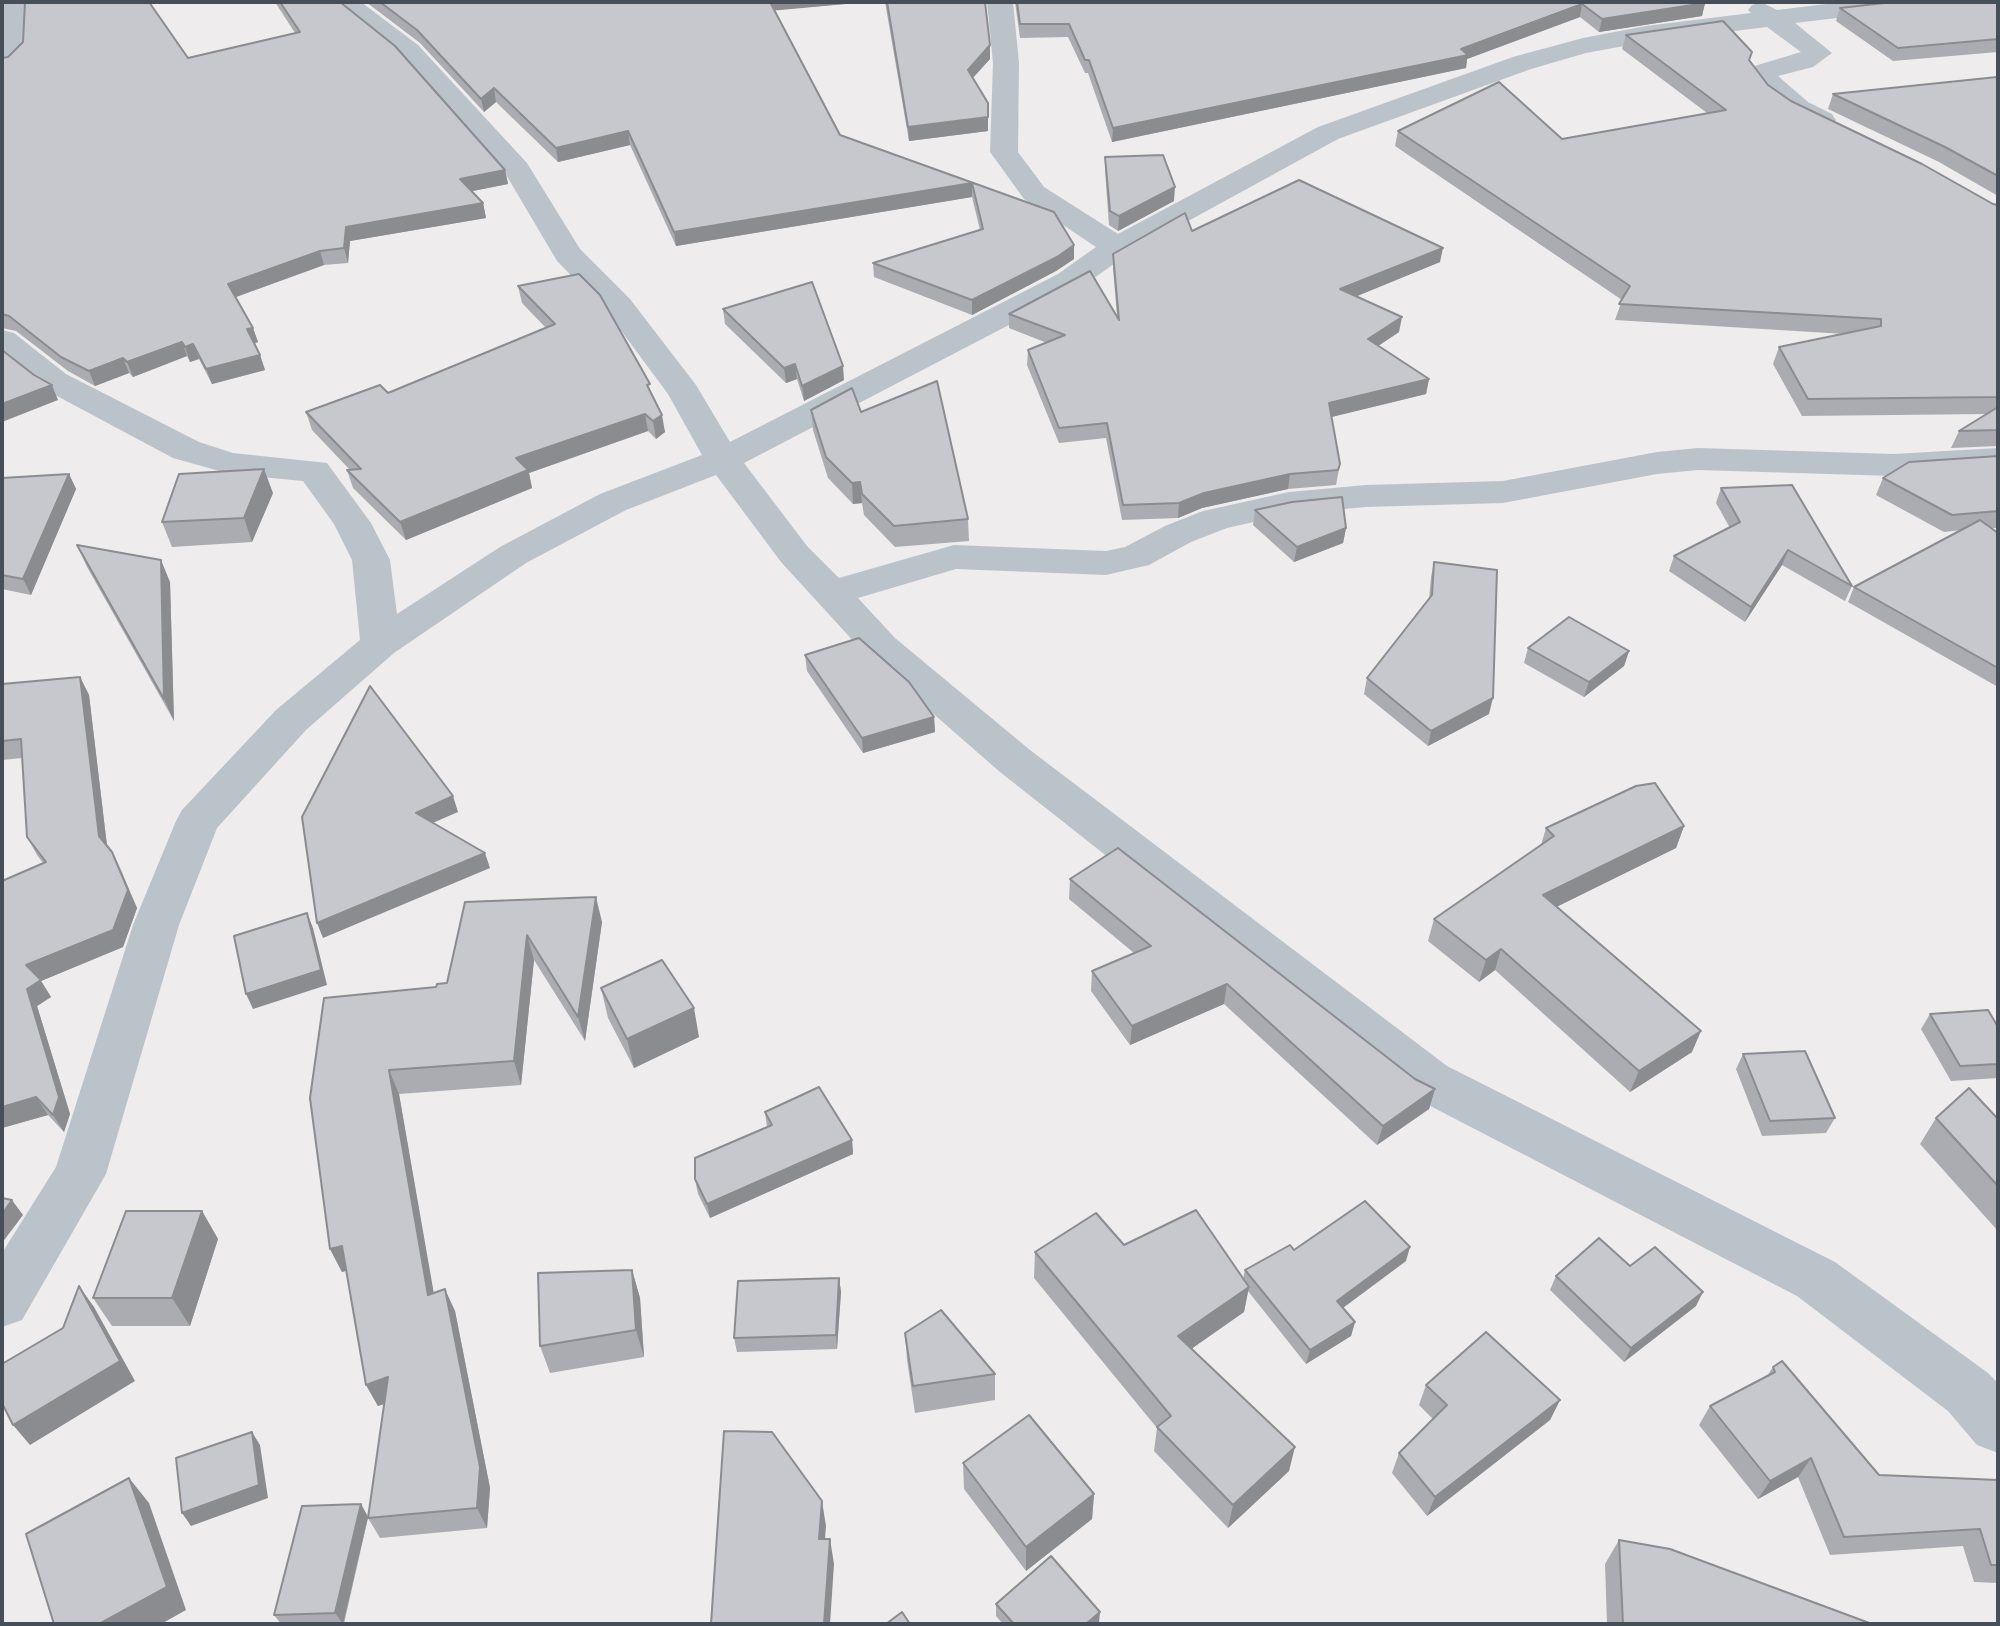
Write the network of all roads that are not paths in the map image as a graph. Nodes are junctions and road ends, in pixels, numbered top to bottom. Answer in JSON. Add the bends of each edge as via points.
{"nodes":[{"id":1,"x":14,"y":2,"type":"edge"},
{"id":2,"x":345,"y":2,"type":"edge"},
{"id":3,"x":1000,"y":2,"type":"edge"},
{"id":4,"x":1904,"y":2,"type":"edge"},
{"id":5,"x":1761,"y":10,"type":"edge"},
{"id":6,"x":2,"y":62,"type":"edge"},
{"id":7,"x":1843,"y":131,"type":"edge"},
{"id":8,"x":1117,"y":247,"type":"junction"},
{"id":9,"x":2,"y":340,"type":"edge"},
{"id":10,"x":1998,"y":459,"type":"edge"},
{"id":11,"x":723,"y":460,"type":"junction"},
{"id":12,"x":829,"y":594,"type":"junction"},
{"id":13,"x":380,"y":644,"type":"junction"},
{"id":14,"x":2,"y":1302,"type":"edge"},
{"id":15,"x":1998,"y":1425,"type":"edge"}],
"edges":[{"from":1,"to":6,"type":"street","via":[[12,55]]},
{"from":2,"to":11,"type":"street","via":[[409,51],[517,169],[568,254],[619,306],[675,379]]},
{"from":3,"to":8,"type":"street","via":[[1006,63],[1004,152],[1034,193]]},
{"from":4,"to":5,"type":"street"},
{"from":5,"to":7,"type":"street","via":[[1819,53],[1761,76],[1798,108]]},
{"from":5,"to":8,"type":"street","via":[[1583,46],[1468,81],[1328,133]]},
{"from":8,"to":11,"type":"street","via":[[1069,281]]},
{"from":9,"to":13,"type":"street","via":[[54,381],[186,450],[230,463],[314,471],[371,560]]},
{"from":10,"to":12,"type":"street","via":[[1894,465],[1698,459],[1503,492],[1289,503],[1216,519],[1136,557],[1106,563],[954,557]]},
{"from":11,"to":12,"type":"street"},
{"from":11,"to":13,"type":"street","via":[[613,502],[513,555]]},
{"from":12,"to":15,"type":"street","via":[[881,647],[1015,761],[1429,1081],[1816,1279],[1968,1392]]},
{"from":13,"to":14,"type":"street","via":[[291,720],[198,821],[156,925],[80,1174]]}]}
